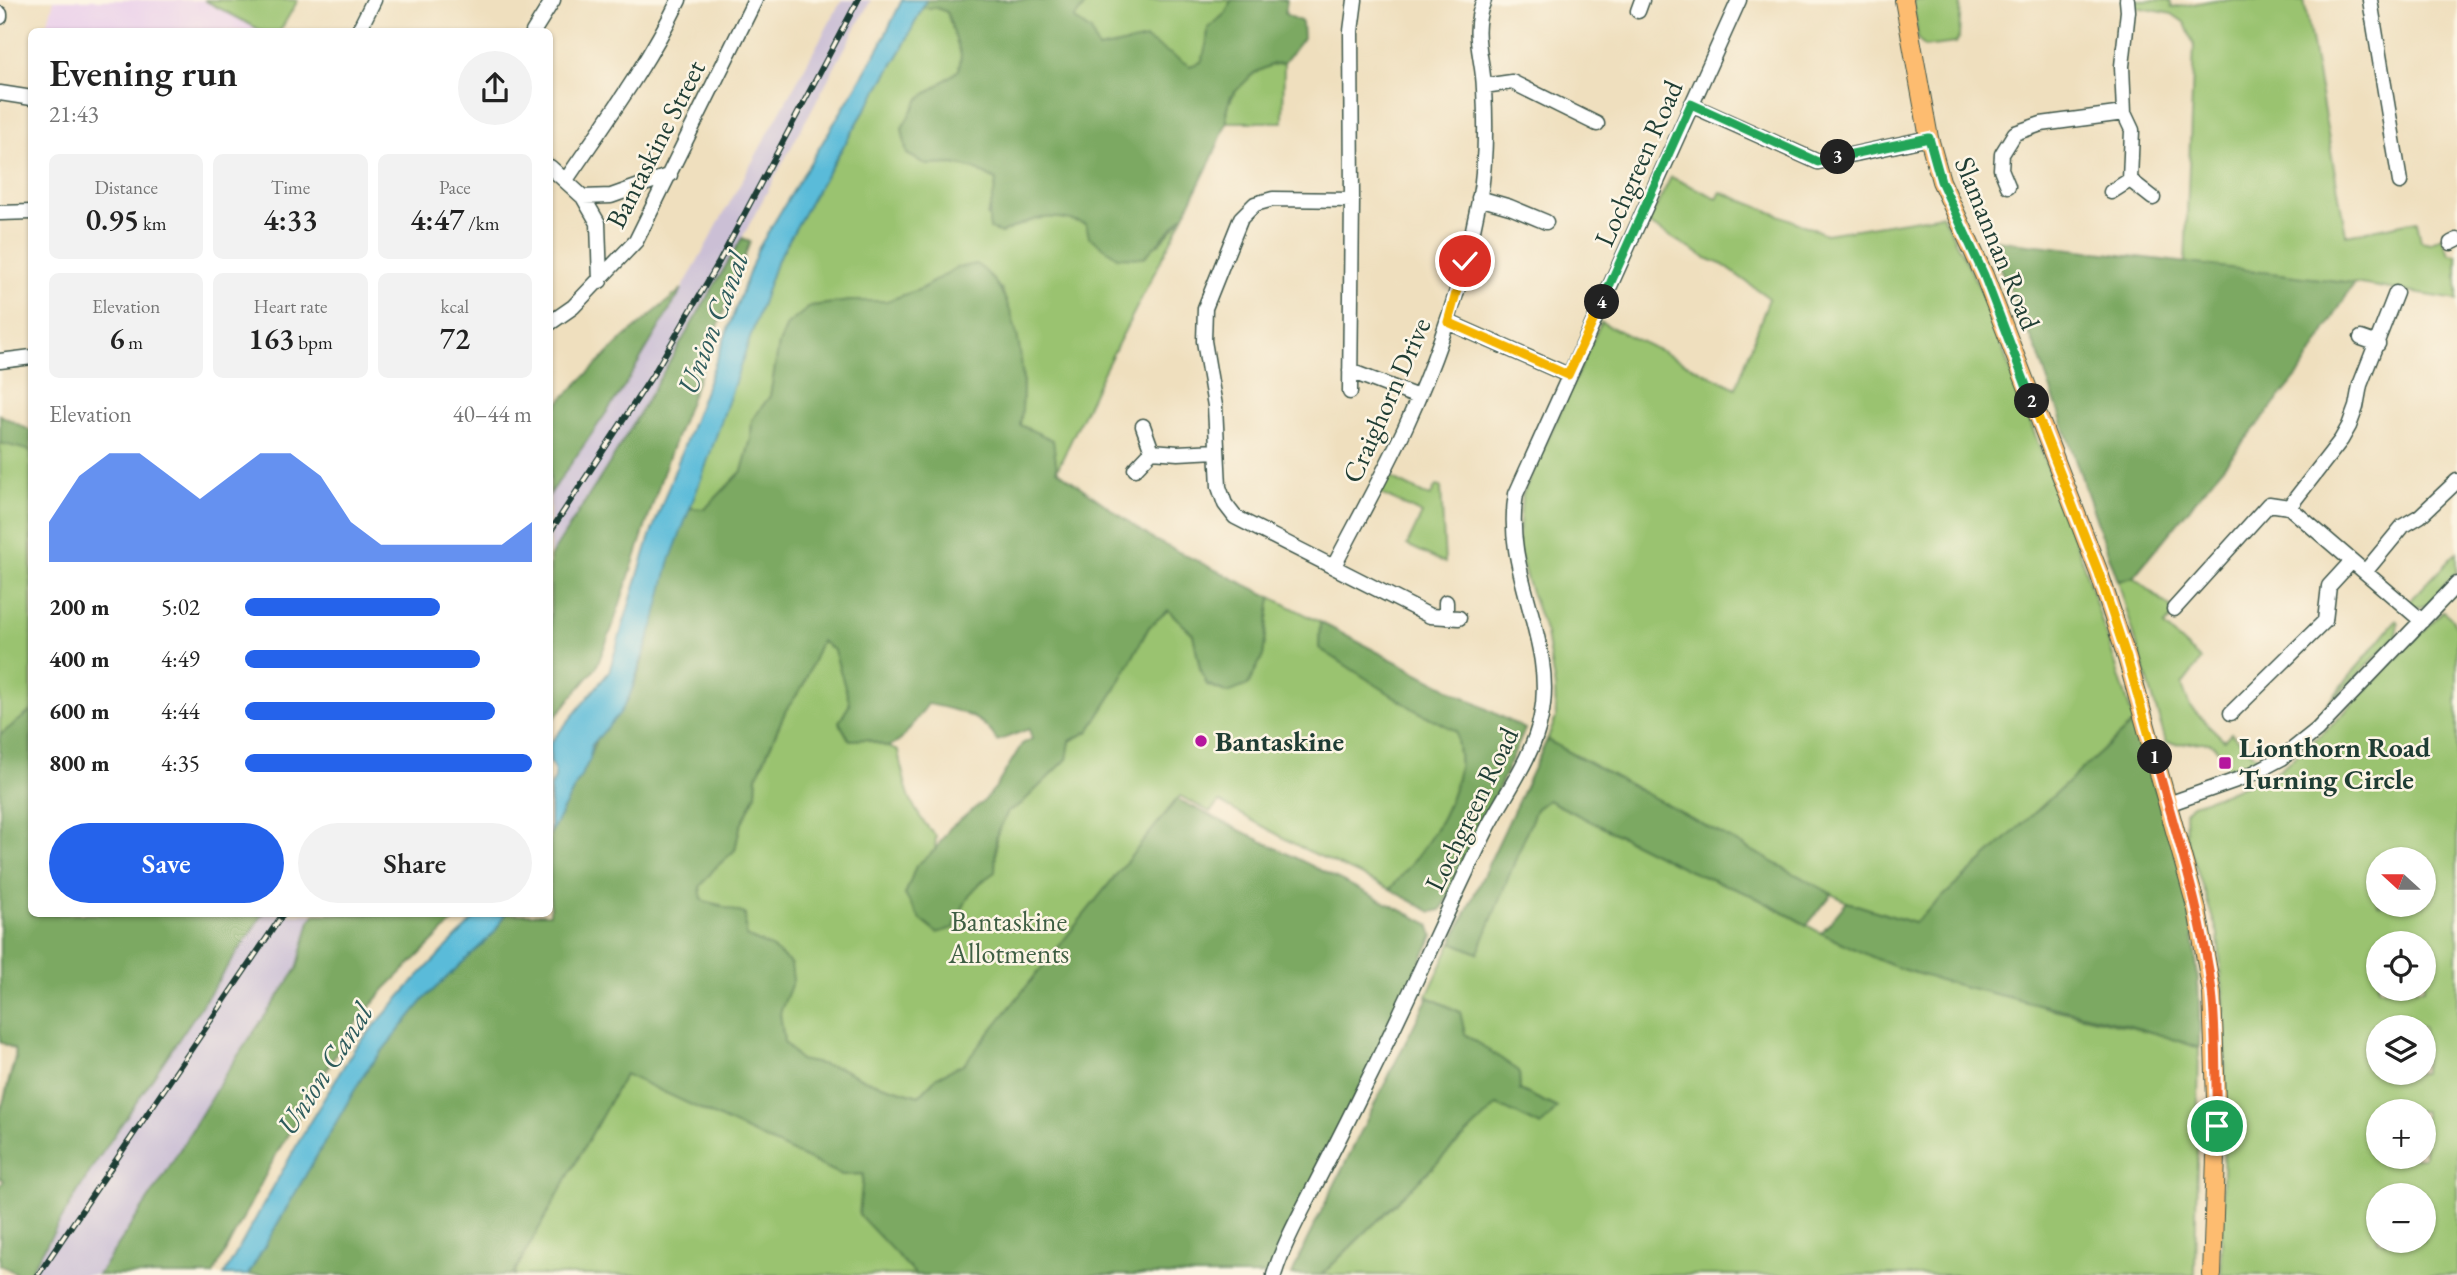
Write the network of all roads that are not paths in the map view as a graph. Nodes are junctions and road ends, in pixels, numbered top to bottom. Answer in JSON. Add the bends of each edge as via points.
{"nodes":[{"id":1,"x":374,"y":0,"type":"edge"},
{"id":2,"x":553,"y":0,"type":"edge"},
{"id":3,"x":679,"y":0,"type":"edge"},
{"id":4,"x":755,"y":0,"type":"edge"},
{"id":5,"x":1355,"y":0,"type":"edge"},
{"id":6,"x":1484,"y":0,"type":"edge"},
{"id":7,"x":1739,"y":0,"type":"edge"},
{"id":8,"x":1904,"y":0,"type":"edge"},
{"id":9,"x":2127,"y":0,"type":"edge"},
{"id":10,"x":2370,"y":0,"type":"edge"},
{"id":11,"x":360,"y":28,"type":"edge"},
{"id":12,"x":536,"y":28,"type":"edge"},
{"id":13,"x":1484,"y":86,"type":"junction"},
{"id":14,"x":0,"y":93,"type":"edge"},
{"id":15,"x":28,"y":97,"type":"edge"},
{"id":16,"x":1691,"y":104,"type":"junction"},
{"id":17,"x":2124,"y":113,"type":"junction"},
{"id":18,"x":1597,"y":124,"type":"dead end"},
{"id":19,"x":1929,"y":138,"type":"junction"},
{"id":20,"x":553,"y":169,"type":"edge"},
{"id":21,"x":670,"y":175,"type":"junction"},
{"id":22,"x":566,"y":180,"type":"junction"},
{"id":23,"x":2130,"y":180,"type":"junction"},
{"id":24,"x":2400,"y":182,"type":"dead end"},
{"id":25,"x":2008,"y":186,"type":"dead end"},
{"id":26,"x":2111,"y":192,"type":"dead end"},
{"id":27,"x":583,"y":197,"type":"junction"},
{"id":28,"x":1479,"y":198,"type":"junction"},
{"id":29,"x":2153,"y":198,"type":"dead end"},
{"id":30,"x":1352,"y":200,"type":"junction"},
{"id":31,"x":28,"y":212,"type":"edge"},
{"id":32,"x":0,"y":213,"type":"edge"},
{"id":33,"x":1546,"y":222,"type":"dead end"},
{"id":34,"x":600,"y":281,"type":"junction"},
{"id":35,"x":2396,"y":293,"type":"dead end"},
{"id":36,"x":553,"y":321,"type":"edge"},
{"id":37,"x":1448,"y":322,"type":"junction"},
{"id":38,"x":2361,"y":338,"type":"dead end"},
{"id":39,"x":2378,"y":344,"type":"junction"},
{"id":40,"x":28,"y":357,"type":"edge"},
{"id":41,"x":0,"y":360,"type":"edge"},
{"id":42,"x":1350,"y":371,"type":"junction"},
{"id":43,"x":1568,"y":375,"type":"junction"},
{"id":44,"x":1350,"y":391,"type":"dead end"},
{"id":45,"x":1418,"y":397,"type":"junction"},
{"id":46,"x":1143,"y":426,"type":"dead end"},
{"id":47,"x":1152,"y":451,"type":"junction"},
{"id":48,"x":1217,"y":451,"type":"junction"},
{"id":49,"x":1135,"y":469,"type":"dead end"},
{"id":50,"x":2457,"y":481,"type":"edge"},
{"id":51,"x":2290,"y":508,"type":"junction"},
{"id":52,"x":2352,"y":561,"type":"junction"},
{"id":53,"x":1334,"y":566,"type":"junction"},
{"id":54,"x":2365,"y":572,"type":"junction"},
{"id":55,"x":2457,"y":584,"type":"edge"},
{"id":56,"x":2174,"y":609,"type":"dead end"},
{"id":57,"x":1450,"y":612,"type":"dead end"},
{"id":58,"x":2421,"y":621,"type":"junction"},
{"id":59,"x":2231,"y":713,"type":"dead end"},
{"id":60,"x":2168,"y":804,"type":"junction"},
{"id":61,"x":1274,"y":1275,"type":"edge"},
{"id":62,"x":2212,"y":1275,"type":"edge"}],
"edges":[{"from":1,"to":11,"type":"street"},
{"from":2,"to":12,"type":"street"},
{"from":3,"to":22,"type":"street","via":[[626,92]]},
{"from":4,"to":21,"type":"street","name":"Bantaskine Street"},
{"from":5,"to":30,"type":"street","via":[[1351,31]]},
{"from":6,"to":13,"type":"street","name":"Craighorn Drive","via":[[1476,36]]},
{"from":7,"to":16,"type":"street","name":"Lochgreen Road"},
{"from":8,"to":19,"type":"main road","name":"Slamannan Road"},
{"from":9,"to":17,"type":"street"},
{"from":10,"to":24,"type":"street"},
{"from":13,"to":18,"type":"street","via":[[1512,82]]},
{"from":13,"to":28,"type":"street","name":"Craighorn Drive"},
{"from":14,"to":15,"type":"street"},
{"from":16,"to":19,"type":"street","via":[[1818,162]]},
{"from":16,"to":43,"type":"street","name":"Lochgreen Road"},
{"from":17,"to":23,"type":"street","via":[[2132,130]]},
{"from":17,"to":25,"type":"street","via":[[2041,124],[2015,133],[2002,154],[2001,169]]},
{"from":19,"to":60,"type":"main road","name":"Slamannan Road","via":[[1941,181],[1984,275],[2099,573]]},
{"from":20,"to":22,"type":"street"},
{"from":21,"to":27,"type":"street","via":[[611,196]]},
{"from":21,"to":34,"type":"street","name":"Bantaskine Street","via":[[636,242]]},
{"from":22,"to":27,"type":"street"},
{"from":23,"to":26,"type":"street"},
{"from":23,"to":29,"type":"street"},
{"from":27,"to":34,"type":"street","via":[[598,223]]},
{"from":28,"to":33,"type":"street"},
{"from":28,"to":37,"type":"street","name":"Craighorn Drive"},
{"from":30,"to":42,"type":"street"},
{"from":30,"to":48,"type":"street","via":[[1272,199],[1255,204],[1241,218],[1205,308]]},
{"from":31,"to":32,"type":"street"},
{"from":34,"to":36,"type":"street","name":"Bantaskine Street"},
{"from":35,"to":39,"type":"street"},
{"from":37,"to":43,"type":"street"},
{"from":37,"to":45,"type":"street","name":"Craighorn Drive"},
{"from":38,"to":39,"type":"street"},
{"from":39,"to":51,"type":"street","via":[[2346,433]]},
{"from":40,"to":41,"type":"street"},
{"from":42,"to":44,"type":"street"},
{"from":42,"to":45,"type":"street"},
{"from":43,"to":61,"type":"street","name":"Lochgreen Road","via":[[1516,494],[1511,518],[1524,595],[1541,650],[1542,706],[1535,740],[1486,831]]},
{"from":45,"to":53,"type":"street","name":"Craighorn Drive"},
{"from":46,"to":47,"type":"street"},
{"from":47,"to":48,"type":"street"},
{"from":47,"to":49,"type":"street"},
{"from":48,"to":53,"type":"street","via":[[1219,487],[1235,517]]},
{"from":50,"to":54,"type":"street","via":[[2403,526]]},
{"from":51,"to":52,"type":"street"},
{"from":51,"to":56,"type":"street","via":[[2269,504]]},
{"from":52,"to":54,"type":"street"},
{"from":52,"to":59,"type":"street","via":[[2329,586],[2325,621]]},
{"from":53,"to":57,"type":"street","via":[[1430,616]]},
{"from":54,"to":58,"type":"street"},
{"from":55,"to":58,"type":"street"},
{"from":58,"to":60,"type":"street","via":[[2317,730],[2281,758],[2248,776]]},
{"from":60,"to":62,"type":"main road","name":"Slamannan Road","via":[[2197,910],[2212,993],[2217,1126]]}]}
